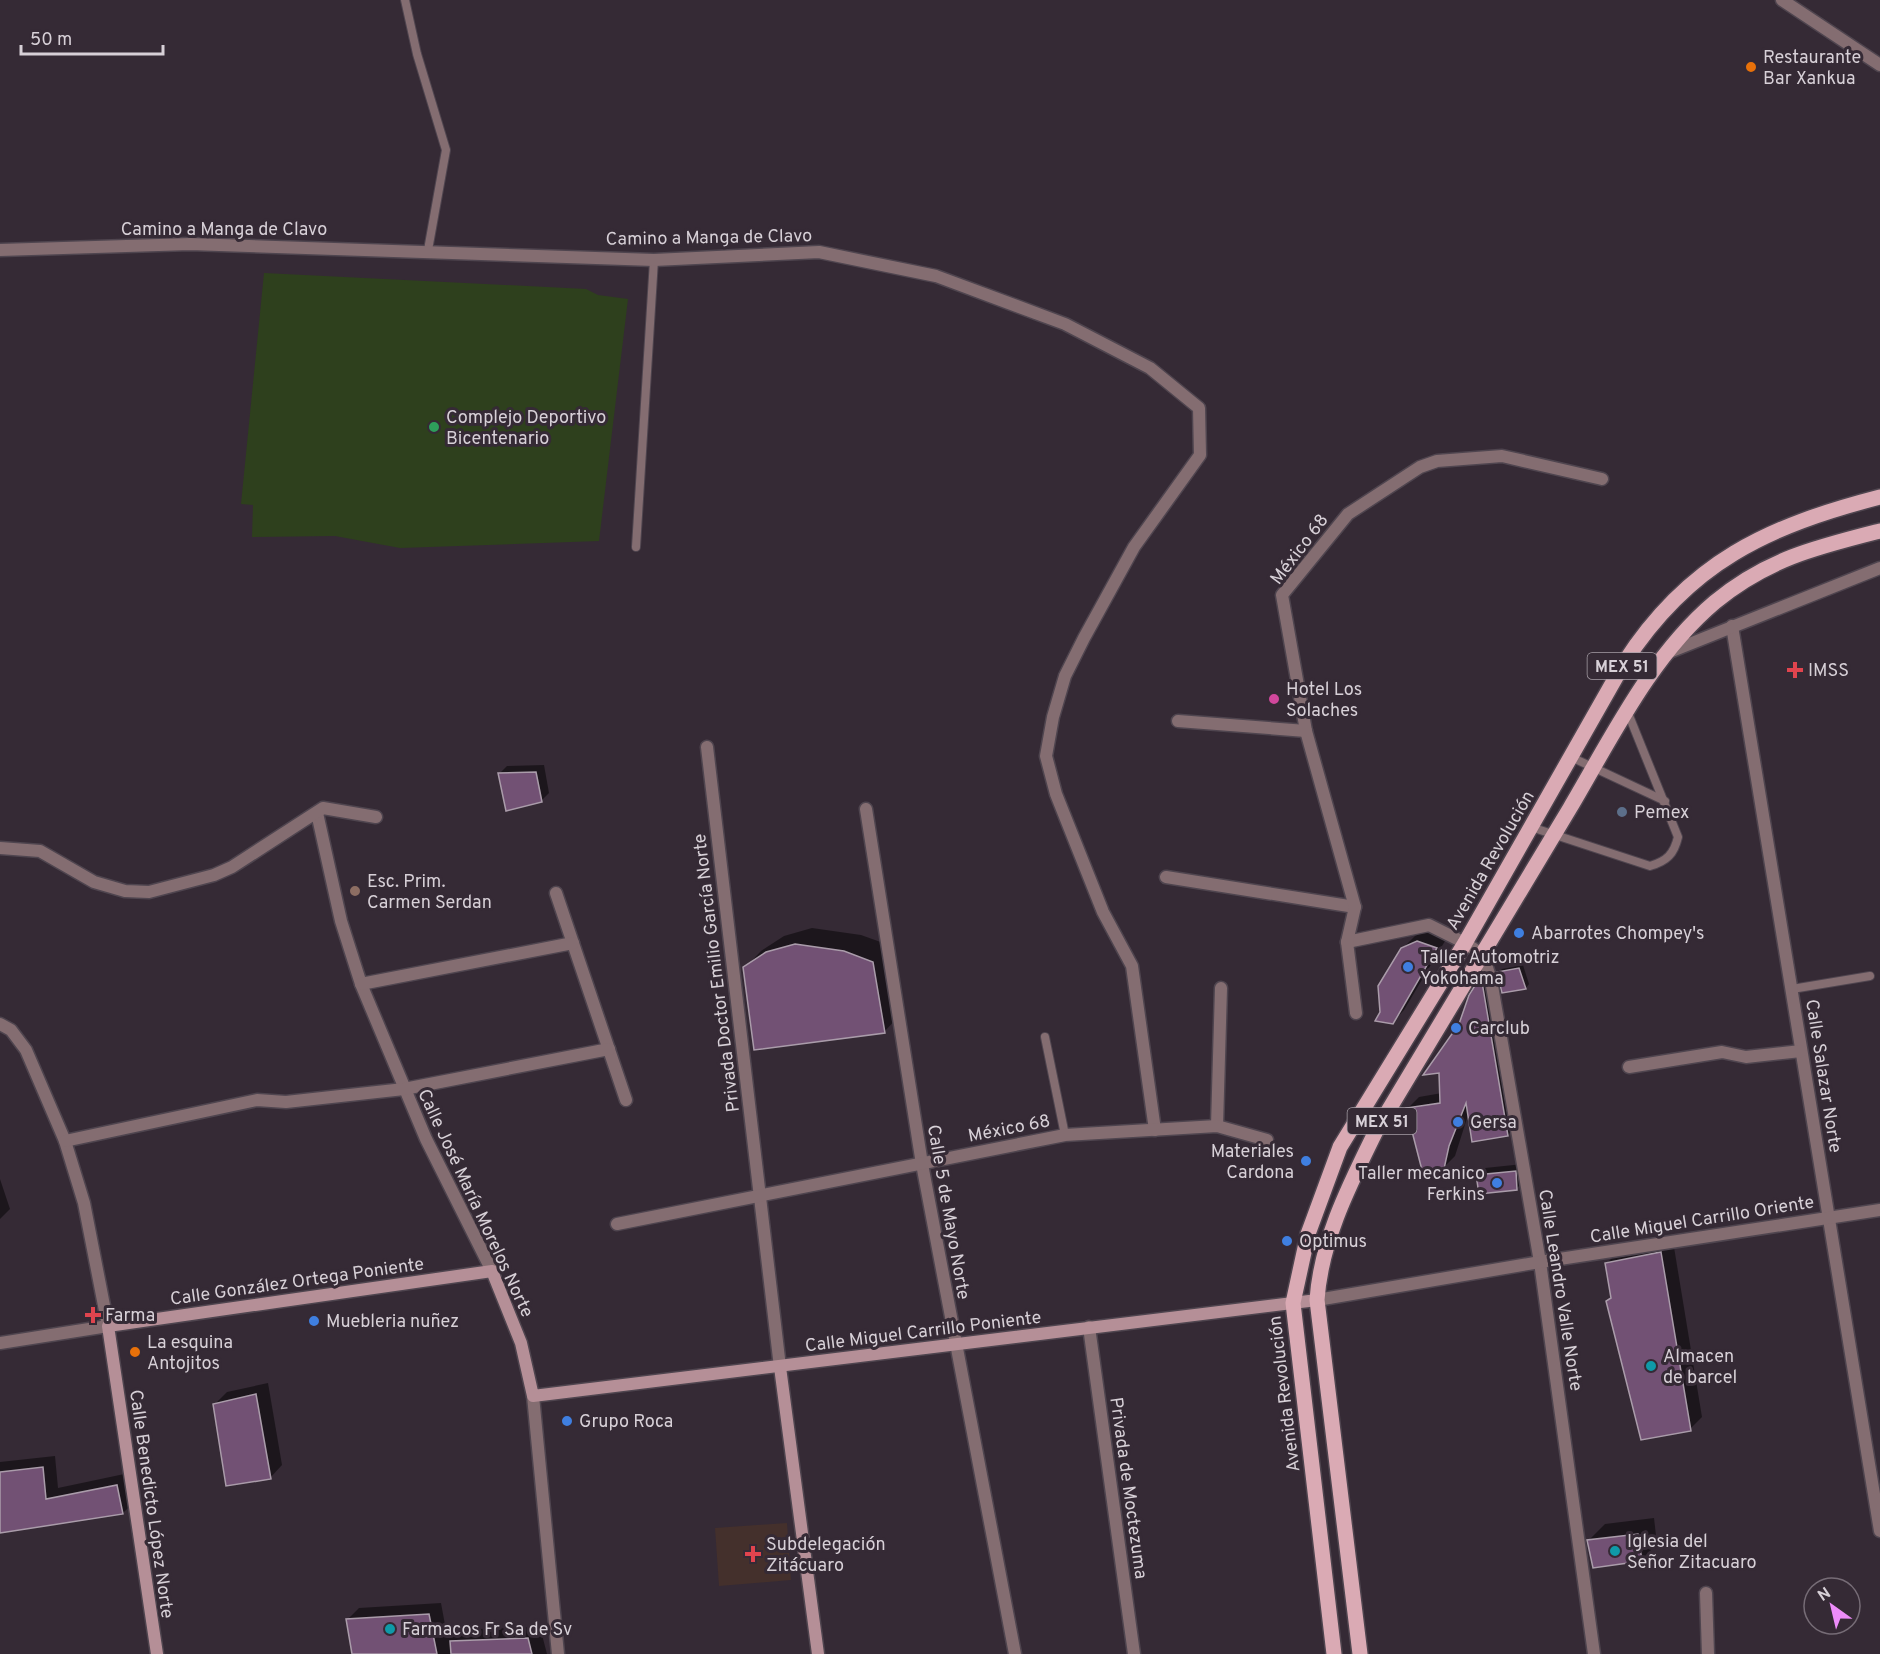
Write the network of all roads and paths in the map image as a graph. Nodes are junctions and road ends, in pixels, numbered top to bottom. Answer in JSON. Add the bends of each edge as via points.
{"nodes":[{"id":1,"x":405,"y":0,"type":"edge"},
{"id":2,"x":1782,"y":0,"type":"edge"},
{"id":3,"x":1880,"y":65,"type":"edge"},
{"id":4,"x":0,"y":250,"type":"edge"},
{"id":5,"x":428,"y":250,"type":"junction"},
{"id":6,"x":654,"y":260,"type":"junction"},
{"id":7,"x":1602,"y":479,"type":"dead end"},
{"id":8,"x":1880,"y":497,"type":"edge"},
{"id":9,"x":1880,"y":531,"type":"edge"},
{"id":10,"x":636,"y":547,"type":"dead end"},
{"id":11,"x":1880,"y":568,"type":"edge"},
{"id":12,"x":1732,"y":626,"type":"junction"},
{"id":13,"x":1667,"y":653,"type":"junction"},
{"id":14,"x":1628,"y":713,"type":"junction"},
{"id":15,"x":1178,"y":721,"type":"dead end"},
{"id":16,"x":1306,"y":730,"type":"junction"},
{"id":17,"x":707,"y":747,"type":"dead end"},
{"id":18,"x":1571,"y":757,"type":"junction"},
{"id":19,"x":1594,"y":769,"type":"junction"},
{"id":20,"x":1665,"y":801,"type":"junction"},
{"id":21,"x":866,"y":809,"type":"dead end"},
{"id":22,"x":317,"y":813,"type":"junction"},
{"id":23,"x":376,"y":817,"type":"dead end"},
{"id":24,"x":1532,"y":827,"type":"junction"},
{"id":25,"x":1553,"y":836,"type":"junction"},
{"id":26,"x":0,"y":848,"type":"edge"},
{"id":27,"x":1166,"y":877,"type":"dead end"},
{"id":28,"x":556,"y":893,"type":"dead end"},
{"id":29,"x":1355,"y":907,"type":"junction"},
{"id":30,"x":1347,"y":942,"type":"junction"},
{"id":31,"x":573,"y":943,"type":"junction"},
{"id":32,"x":1466,"y":943,"type":"junction"},
{"id":33,"x":1483,"y":955,"type":"junction"},
{"id":34,"x":1870,"y":976,"type":"dead end"},
{"id":35,"x":361,"y":984,"type":"junction"},
{"id":36,"x":1221,"y":987,"type":"dead end"},
{"id":37,"x":1792,"y":989,"type":"junction"},
{"id":38,"x":1356,"y":1012,"type":"dead end"},
{"id":39,"x":0,"y":1024,"type":"edge"},
{"id":40,"x":1045,"y":1037,"type":"dead end"},
{"id":41,"x":609,"y":1049,"type":"junction"},
{"id":42,"x":1801,"y":1051,"type":"junction"},
{"id":43,"x":1629,"y":1067,"type":"dead end"},
{"id":44,"x":404,"y":1089,"type":"junction"},
{"id":45,"x":626,"y":1100,"type":"dead end"},
{"id":46,"x":1217,"y":1126,"type":"junction"},
{"id":47,"x":1155,"y":1130,"type":"junction"},
{"id":48,"x":1065,"y":1135,"type":"junction"},
{"id":49,"x":1267,"y":1140,"type":"dead end"},
{"id":50,"x":65,"y":1141,"type":"junction"},
{"id":51,"x":922,"y":1164,"type":"junction"},
{"id":52,"x":760,"y":1195,"type":"junction"},
{"id":53,"x":1880,"y":1210,"type":"edge"},
{"id":54,"x":1829,"y":1218,"type":"junction"},
{"id":55,"x":617,"y":1224,"type":"dead end"},
{"id":56,"x":1540,"y":1262,"type":"junction"},
{"id":57,"x":492,"y":1271,"type":"junction"},
{"id":58,"x":1317,"y":1300,"type":"junction"},
{"id":59,"x":1293,"y":1303,"type":"junction"},
{"id":60,"x":108,"y":1326,"type":"junction"},
{"id":61,"x":1089,"y":1327,"type":"junction"},
{"id":62,"x":0,"y":1343,"type":"edge"},
{"id":63,"x":955,"y":1346,"type":"junction"},
{"id":64,"x":780,"y":1367,"type":"junction"},
{"id":65,"x":533,"y":1396,"type":"junction"},
{"id":66,"x":1880,"y":1531,"type":"edge"},
{"id":67,"x":1706,"y":1593,"type":"dead end"},
{"id":68,"x":157,"y":1654,"type":"edge"},
{"id":69,"x":558,"y":1654,"type":"edge"},
{"id":70,"x":818,"y":1654,"type":"edge"},
{"id":71,"x":1015,"y":1654,"type":"edge"},
{"id":72,"x":1134,"y":1654,"type":"edge"},
{"id":73,"x":1334,"y":1654,"type":"edge"},
{"id":74,"x":1360,"y":1654,"type":"edge"},
{"id":75,"x":1594,"y":1654,"type":"edge"},
{"id":76,"x":1708,"y":1654,"type":"edge"}],
"edges":[{"from":1,"to":5,"type":"lane","via":[[446,150]]},
{"from":2,"to":3,"type":"street"},
{"from":4,"to":5,"type":"street","name":"Camino a Manga de Clavo","via":[[189,244]]},
{"from":5,"to":6,"type":"street","name":"Camino a Manga de Clavo"},
{"from":6,"to":10,"type":"lane"},
{"from":6,"to":47,"type":"street","name":"Camino a Manga de Clavo","via":[[819,252],[936,276],[1074,329],[1150,368],[1199,408],[1200,455],[1134,547],[1065,675],[1046,756],[1056,794],[1099,902],[1132,966]]},
{"from":7,"to":16,"type":"street","name":"México 68","via":[[1502,456],[1437,461],[1404,475],[1348,514],[1282,595]]},
{"from":8,"to":18,"type":"main road","name":"Avenida Revolución","number":"MEX 51","via":[[1819,513],[1769,533],[1725,559],[1683,591],[1635,646]]},
{"from":9,"to":13,"type":"main road","number":"MEX 51","via":[[1815,547],[1769,567],[1717,601],[1691,623]]},
{"from":11,"to":12,"type":"street"},
{"from":12,"to":13,"type":"street"},
{"from":12,"to":37,"type":"street","name":"Calle Salazar Norte"},
{"from":13,"to":14,"type":"main road","number":"MEX 51"},
{"from":14,"to":19,"type":"main road","number":"MEX 51"},
{"from":14,"to":20,"type":"lane"},
{"from":15,"to":16,"type":"street"},
{"from":16,"to":29,"type":"street","name":"México 68"},
{"from":17,"to":52,"type":"street","name":"Privada Doctor Emilio García Norte"},
{"from":18,"to":19,"type":"lane"},
{"from":18,"to":24,"type":"main road","name":"Avenida Revolución","number":"MEX 51"},
{"from":19,"to":20,"type":"lane"},
{"from":19,"to":25,"type":"main road","number":"MEX 51"},
{"from":20,"to":25,"type":"lane","via":[[1677,837],[1675,850],[1663,862],[1650,866]]},
{"from":21,"to":51,"type":"street","name":"Calle 5 de Mayo Norte"},
{"from":22,"to":23,"type":"street","via":[[323,808]]},
{"from":22,"to":26,"type":"street","via":[[232,867],[149,892],[125,891],[94,882],[40,851]]},
{"from":22,"to":35,"type":"street","name":"Calle José María Morelos Norte","via":[[341,921]]},
{"from":24,"to":25,"type":"lane"},
{"from":24,"to":32,"type":"main road","name":"Avenida Revolución","number":"MEX 51"},
{"from":25,"to":33,"type":"main road","number":"MEX 51"},
{"from":27,"to":29,"type":"street"},
{"from":28,"to":31,"type":"street"},
{"from":29,"to":30,"type":"street","name":"México 68"},
{"from":30,"to":32,"type":"street","via":[[1429,925]]},
{"from":30,"to":38,"type":"street","name":"México 68"},
{"from":31,"to":35,"type":"street"},
{"from":31,"to":41,"type":"street"},
{"from":32,"to":33,"type":"street"},
{"from":32,"to":59,"type":"main road","name":"Avenida Revolución","number":"MEX 51","via":[[1340,1147],[1308,1234]]},
{"from":33,"to":56,"type":"street","name":"Calle Leandro Valle Norte","via":[[1491,980]]},
{"from":33,"to":58,"type":"main road","number":"MEX 51","via":[[1376,1131],[1355,1173],[1334,1224]]},
{"from":34,"to":37,"type":"lane"},
{"from":35,"to":44,"type":"street","name":"Calle José María Morelos Norte"},
{"from":36,"to":46,"type":"street"},
{"from":37,"to":42,"type":"street","name":"Calle Salazar Norte"},
{"from":39,"to":50,"type":"street","name":"Calle Benedicto López Norte","via":[[11,1030],[26,1050]]},
{"from":40,"to":48,"type":"lane"},
{"from":41,"to":44,"type":"street"},
{"from":41,"to":45,"type":"street"},
{"from":42,"to":43,"type":"street","via":[[1746,1057],[1722,1052]]},
{"from":42,"to":54,"type":"street","name":"Calle Salazar Norte"},
{"from":44,"to":50,"type":"street","via":[[286,1102],[257,1100]]},
{"from":44,"to":57,"type":"street","name":"Calle José María Morelos Norte"},
{"from":46,"to":47,"type":"street","name":"México 68"},
{"from":46,"to":49,"type":"street","name":"México 68"},
{"from":47,"to":48,"type":"street","name":"México 68"},
{"from":48,"to":51,"type":"street","name":"México 68"},
{"from":50,"to":60,"type":"street","name":"Calle Benedicto López Norte","via":[[84,1203]]},
{"from":51,"to":52,"type":"street","name":"México 68"},
{"from":51,"to":63,"type":"street","name":"Calle 5 de Mayo Norte"},
{"from":52,"to":55,"type":"street","name":"México 68"},
{"from":52,"to":64,"type":"street","name":"Privada Doctor Emilio García Norte"},
{"from":53,"to":54,"type":"street","name":"Calle Miguel Carrillo Oriente"},
{"from":54,"to":56,"type":"street","name":"Calle Miguel Carrillo Oriente"},
{"from":54,"to":66,"type":"street","name":"Calle Salazar Norte"},
{"from":56,"to":58,"type":"street","name":"Calle Miguel Carrillo Oriente"},
{"from":56,"to":75,"type":"street","name":"Calle Leandro Valle Norte"},
{"from":57,"to":60,"type":"street","name":"Calle González Ortega Poniente"},
{"from":57,"to":65,"type":"street","name":"Calle José María Morelos Norte","via":[[521,1343]]},
{"from":58,"to":59,"type":"street","name":"Calle Miguel Carrillo Poniente"},
{"from":58,"to":74,"type":"main road","number":"MEX 51"},
{"from":59,"to":61,"type":"street","name":"Calle Miguel Carrillo Poniente"},
{"from":59,"to":73,"type":"main road","name":"Avenida Revolución","number":"MEX 51"},
{"from":60,"to":62,"type":"street","name":"Calle González Ortega Poniente"},
{"from":60,"to":68,"type":"street","name":"Calle Benedicto López Norte"},
{"from":61,"to":63,"type":"street","name":"Calle Miguel Carrillo Poniente"},
{"from":61,"to":72,"type":"street","name":"Privada de Moctezuma"},
{"from":63,"to":64,"type":"street","name":"Calle Miguel Carrillo Poniente"},
{"from":63,"to":71,"type":"street","name":"Calle 5 de Mayo Norte"},
{"from":64,"to":65,"type":"street","name":"Calle Miguel Carrillo Poniente"},
{"from":64,"to":70,"type":"street"},
{"from":65,"to":69,"type":"street","name":"Calle José María Morelos Norte"},
{"from":67,"to":76,"type":"street"}]}
